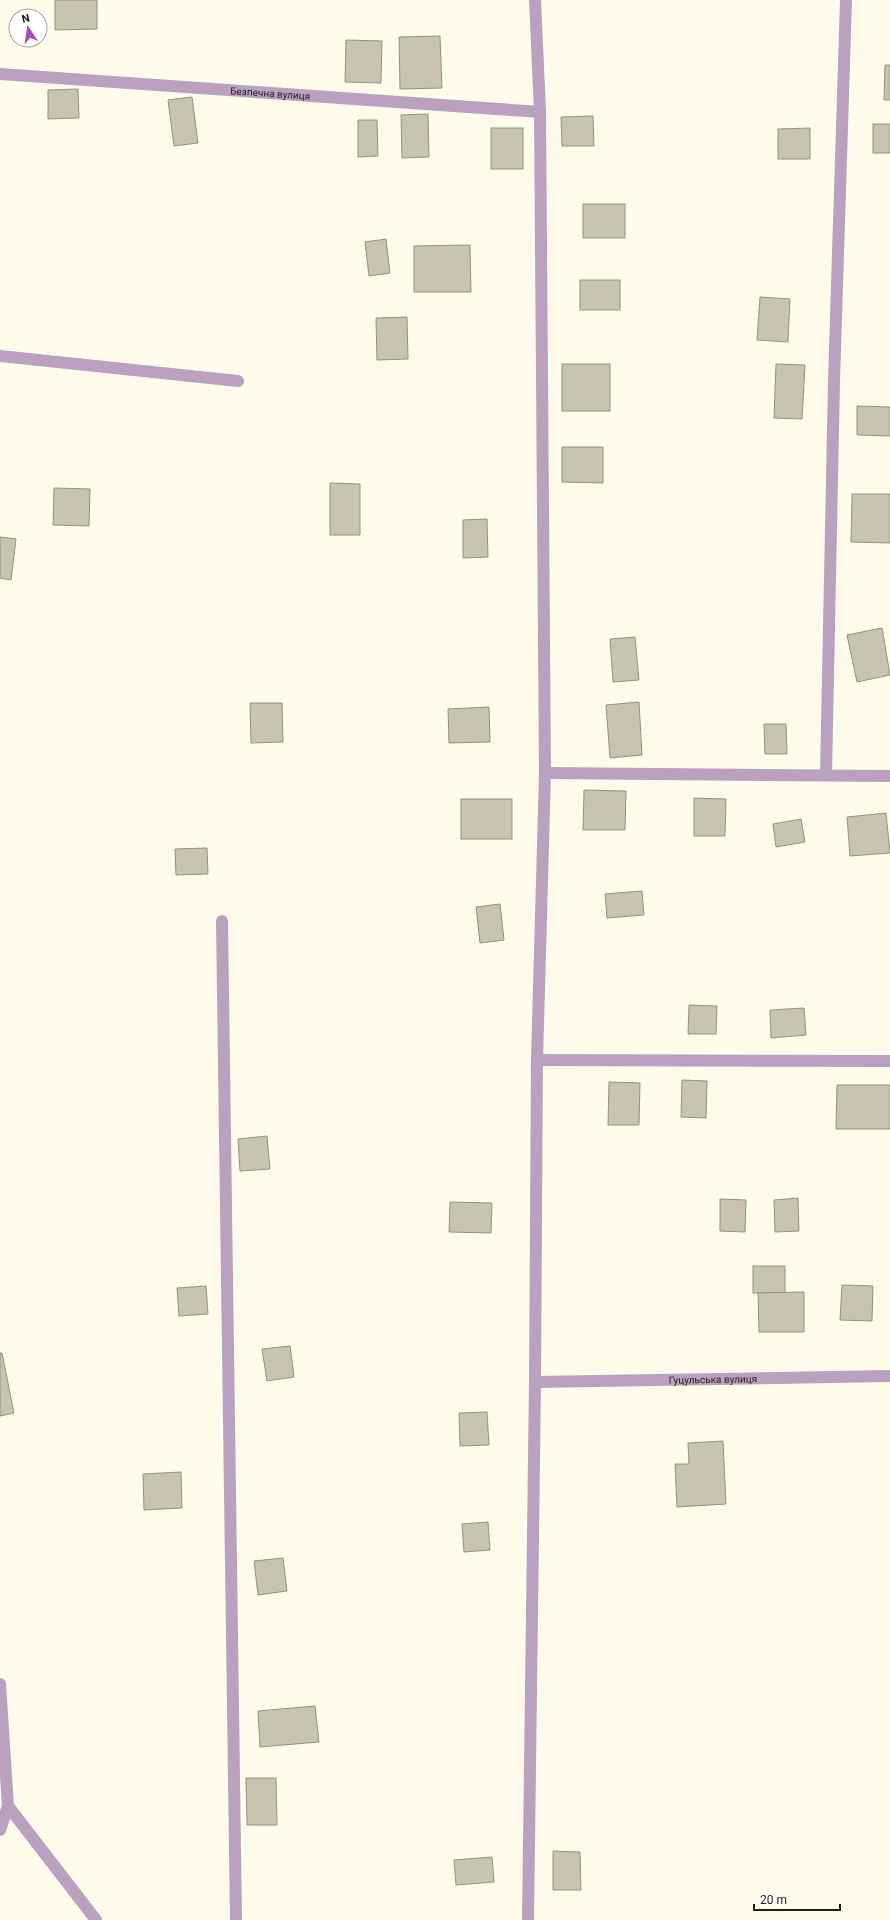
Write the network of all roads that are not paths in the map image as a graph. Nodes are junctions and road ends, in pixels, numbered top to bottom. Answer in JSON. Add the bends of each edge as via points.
{"nodes":[{"id":1,"x":535,"y":0,"type":"edge"},
{"id":2,"x":846,"y":0,"type":"edge"},
{"id":3,"x":0,"y":74,"type":"edge"},
{"id":4,"x":540,"y":112,"type":"junction"},
{"id":5,"x":0,"y":356,"type":"edge"},
{"id":6,"x":238,"y":381,"type":"dead end"},
{"id":7,"x":545,"y":773,"type":"junction"},
{"id":8,"x":826,"y":775,"type":"junction"},
{"id":9,"x":890,"y":776,"type":"edge"},
{"id":10,"x":222,"y":921,"type":"dead end"},
{"id":11,"x":537,"y":1060,"type":"junction"},
{"id":12,"x":890,"y":1060,"type":"edge"},
{"id":13,"x":890,"y":1376,"type":"edge"},
{"id":14,"x":535,"y":1382,"type":"junction"},
{"id":15,"x":0,"y":1684,"type":"edge"},
{"id":16,"x":8,"y":1806,"type":"junction"},
{"id":17,"x":0,"y":1830,"type":"edge"},
{"id":18,"x":96,"y":1920,"type":"edge"},
{"id":19,"x":236,"y":1920,"type":"edge"},
{"id":20,"x":528,"y":1920,"type":"edge"}],
"edges":[{"from":1,"to":4,"type":"street"},
{"from":2,"to":8,"type":"street","via":[[834,381]]},
{"from":3,"to":4,"type":"street","name":"Безпечна вулиця"},
{"from":4,"to":7,"type":"street"},
{"from":5,"to":6,"type":"street"},
{"from":7,"to":8,"type":"street"},
{"from":7,"to":11,"type":"street"},
{"from":8,"to":9,"type":"street"},
{"from":10,"to":19,"type":"street"},
{"from":11,"to":12,"type":"street"},
{"from":11,"to":14,"type":"street"},
{"from":13,"to":14,"type":"street","name":"Гуцульська вулиця"},
{"from":14,"to":20,"type":"street"},
{"from":15,"to":16,"type":"street"},
{"from":16,"to":17,"type":"street"},
{"from":16,"to":18,"type":"street"}]}
